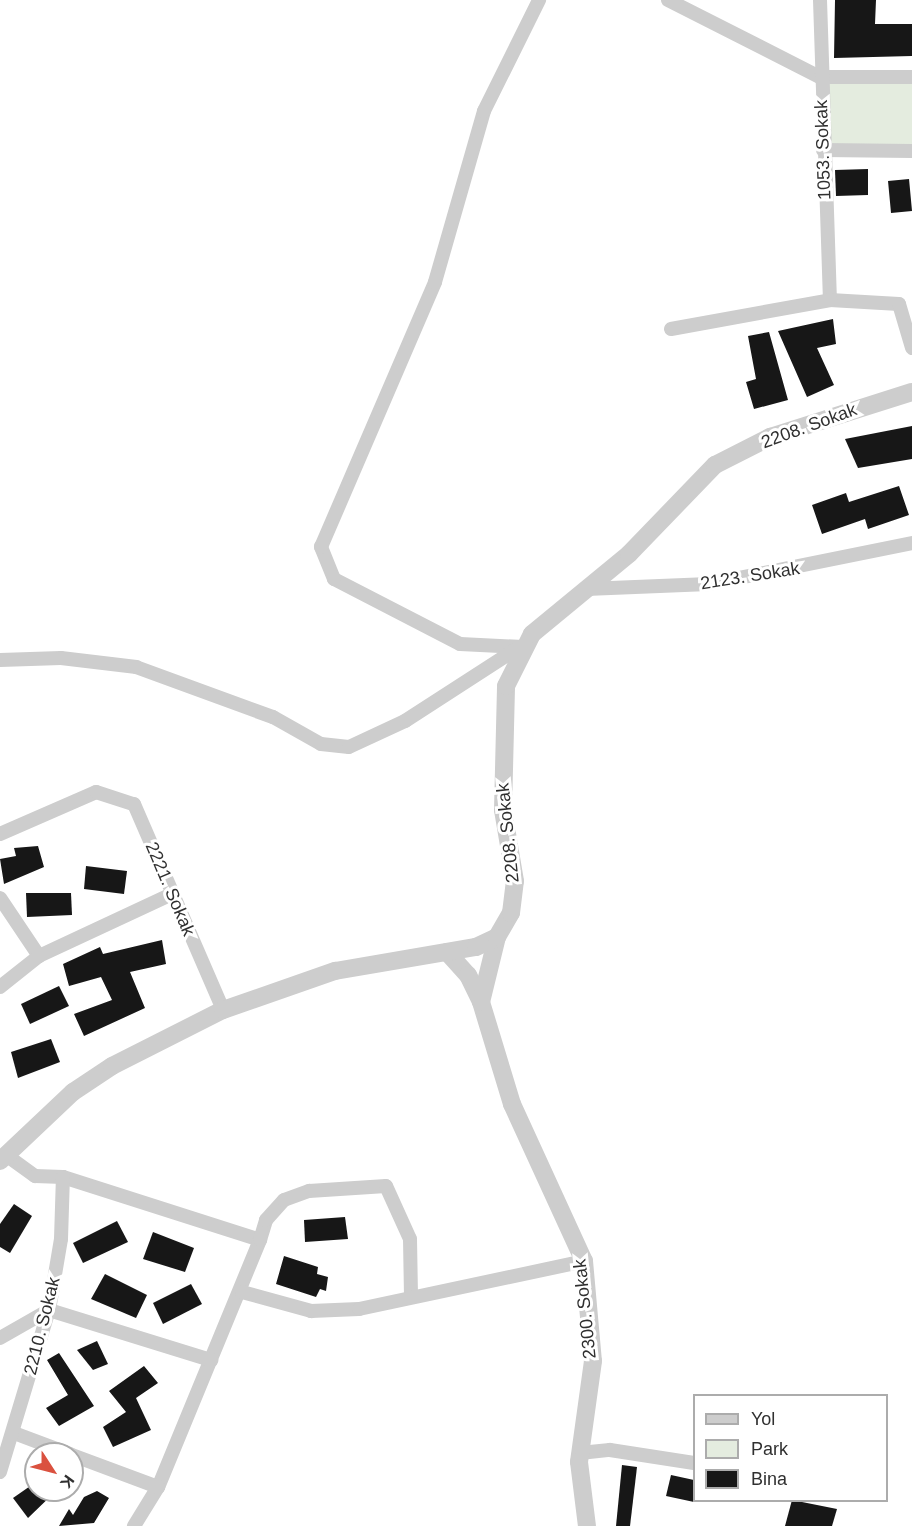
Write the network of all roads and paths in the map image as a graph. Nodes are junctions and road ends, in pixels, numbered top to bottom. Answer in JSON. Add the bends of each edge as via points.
{"nodes":[{"id":1,"x":539,"y":0,"type":"edge"},
{"id":2,"x":668,"y":0,"type":"edge"},
{"id":3,"x":820,"y":0,"type":"edge"},
{"id":4,"x":912,"y":76,"type":"edge"},
{"id":5,"x":820,"y":77,"type":"junction"},
{"id":6,"x":823,"y":150,"type":"junction"},
{"id":7,"x":912,"y":151,"type":"edge"},
{"id":8,"x":830,"y":300,"type":"junction"},
{"id":9,"x":905,"y":302,"type":"edge"},
{"id":10,"x":671,"y":329,"type":"dead end"},
{"id":11,"x":912,"y":348,"type":"edge"},
{"id":12,"x":912,"y":392,"type":"edge"},
{"id":13,"x":912,"y":543,"type":"edge"},
{"id":14,"x":586,"y":589,"type":"junction"},
{"id":15,"x":523,"y":647,"type":"junction"},
{"id":16,"x":0,"y":660,"type":"edge"},
{"id":17,"x":0,"y":834,"type":"edge"},
{"id":18,"x":172,"y":894,"type":"junction"},
{"id":19,"x":0,"y":898,"type":"edge"},
{"id":20,"x":497,"y":937,"type":"junction"},
{"id":21,"x":462,"y":950,"type":"junction"},
{"id":22,"x":39,"y":956,"type":"junction"},
{"id":23,"x":487,"y":968,"type":"junction"},
{"id":24,"x":0,"y":987,"type":"edge"},
{"id":25,"x":481,"y":1002,"type":"junction"},
{"id":26,"x":223,"y":1010,"type":"junction"},
{"id":27,"x":3,"y":1158,"type":"edge"},
{"id":28,"x":63,"y":1177,"type":"junction"},
{"id":29,"x":260,"y":1240,"type":"junction"},
{"id":30,"x":584,"y":1262,"type":"junction"},
{"id":31,"x":242,"y":1292,"type":"junction"},
{"id":32,"x":411,"y":1297,"type":"junction"},
{"id":33,"x":49,"y":1310,"type":"junction"},
{"id":34,"x":0,"y":1338,"type":"edge"},
{"id":35,"x":211,"y":1360,"type":"junction"},
{"id":36,"x":14,"y":1433,"type":"junction"},
{"id":37,"x":38,"y":1442,"type":"edge"},
{"id":38,"x":580,"y":1453,"type":"junction"},
{"id":39,"x":84,"y":1459,"type":"edge"},
{"id":40,"x":693,"y":1463,"type":"edge"},
{"id":41,"x":0,"y":1472,"type":"edge"},
{"id":42,"x":158,"y":1488,"type":"junction"},
{"id":43,"x":134,"y":1526,"type":"edge"},
{"id":44,"x":587,"y":1526,"type":"edge"}],
"edges":[{"from":1,"to":15,"type":"street","via":[[484,111],[435,282],[321,547],[334,579],[460,644]]},
{"from":2,"to":5,"type":"street"},
{"from":3,"to":5,"type":"street","name":"1053. Sokak"},
{"from":4,"to":5,"type":"street"},
{"from":5,"to":6,"type":"street","name":"1053. Sokak"},
{"from":6,"to":7,"type":"street"},
{"from":6,"to":8,"type":"street","name":"1053. Sokak"},
{"from":8,"to":9,"type":"street"},
{"from":8,"to":10,"type":"street"},
{"from":9,"to":11,"type":"street"},
{"from":12,"to":14,"type":"street","name":"2208. Sokak","via":[[770,437],[726,459]]},
{"from":13,"to":14,"type":"street","name":"2123. Sokak","via":[[709,584]]},
{"from":14,"to":15,"type":"street","name":"2208. Sokak","via":[[545,620]]},
{"from":15,"to":16,"type":"street","via":[[506,652],[405,722],[349,747],[321,744],[273,717],[136,667],[61,658]]},
{"from":15,"to":20,"type":"street","name":"2208. Sokak","via":[[505,697],[503,810],[515,881],[511,913]]},
{"from":17,"to":18,"type":"street","name":"2221. Sokak","via":[[96,792],[134,804]]},
{"from":18,"to":22,"type":"street"},
{"from":18,"to":26,"type":"street","name":"2221. Sokak"},
{"from":19,"to":22,"type":"street"},
{"from":20,"to":21,"type":"street"},
{"from":20,"to":23,"type":"street","name":"2208. Sokak"},
{"from":21,"to":23,"type":"street"},
{"from":21,"to":25,"type":"street","name":"2300. Sokak"},
{"from":21,"to":26,"type":"street","via":[[335,971]]},
{"from":22,"to":24,"type":"street"},
{"from":23,"to":25,"type":"street","name":"2208. Sokak"},
{"from":25,"to":30,"type":"street","name":"2300. Sokak","via":[[512,1104]]},
{"from":26,"to":27,"type":"street","via":[[112,1066],[35,1123]]},
{"from":27,"to":28,"type":"street","via":[[35,1176]]},
{"from":28,"to":29,"type":"street"},
{"from":28,"to":33,"type":"street","name":"2210. Sokak","via":[[61,1239]]},
{"from":29,"to":31,"type":"street"},
{"from":29,"to":32,"type":"street","via":[[266,1220],[284,1200],[309,1191],[386,1186],[410,1239]]},
{"from":30,"to":32,"type":"street"},
{"from":30,"to":38,"type":"street","name":"2300. Sokak","via":[[593,1361]]},
{"from":31,"to":32,"type":"street","via":[[311,1311],[359,1309]]},
{"from":31,"to":35,"type":"street"},
{"from":33,"to":34,"type":"street"},
{"from":33,"to":35,"type":"street"},
{"from":33,"to":36,"type":"street","name":"2210. Sokak"},
{"from":35,"to":42,"type":"street"},
{"from":36,"to":37,"type":"street"},
{"from":36,"to":41,"type":"street","name":"2210. Sokak"},
{"from":38,"to":40,"type":"street","via":[[610,1450]]},
{"from":38,"to":44,"type":"street","name":"2300. Sokak"},
{"from":39,"to":42,"type":"street"},
{"from":42,"to":43,"type":"street"}]}
